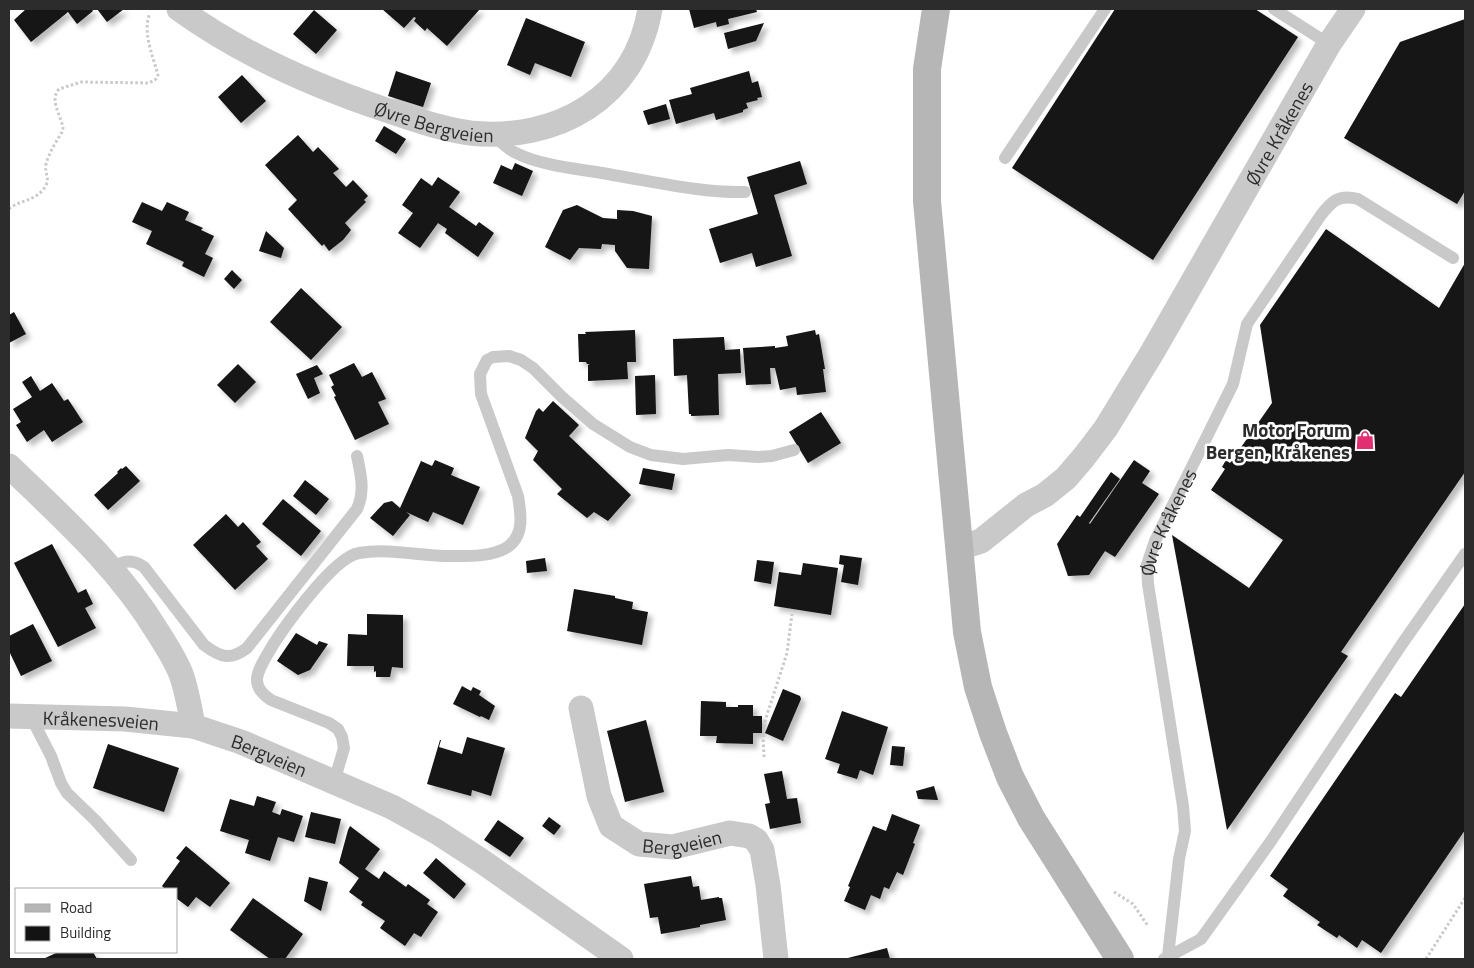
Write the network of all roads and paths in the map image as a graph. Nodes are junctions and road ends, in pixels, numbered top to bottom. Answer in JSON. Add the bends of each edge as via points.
{"nodes":[{"id":1,"x":153,"y":9,"type":"edge"},
{"id":2,"x":179,"y":9,"type":"edge"},
{"id":3,"x":650,"y":9,"type":"edge"},
{"id":4,"x":936,"y":9,"type":"edge"},
{"id":5,"x":1104,"y":9,"type":"edge"},
{"id":6,"x":1274,"y":9,"type":"edge"},
{"id":7,"x":1353,"y":9,"type":"edge"},
{"id":8,"x":1330,"y":44,"type":"junction"},
{"id":9,"x":493,"y":134,"type":"junction"},
{"id":10,"x":1005,"y":158,"type":"dead end"},
{"id":11,"x":745,"y":192,"type":"dead end"},
{"id":12,"x":9,"y":209,"type":"edge"},
{"id":13,"x":1453,"y":258,"type":"dead end"},
{"id":14,"x":794,"y":450,"type":"dead end"},
{"id":15,"x":357,"y":456,"type":"dead end"},
{"id":16,"x":9,"y":466,"type":"edge"},
{"id":17,"x":959,"y":548,"type":"junction"},
{"id":18,"x":1465,"y":554,"type":"edge"},
{"id":19,"x":111,"y":568,"type":"junction"},
{"id":20,"x":792,"y":614,"type":"dead end"},
{"id":21,"x":581,"y":708,"type":"dead end"},
{"id":22,"x":20,"y":716,"type":"edge"},
{"id":23,"x":193,"y":726,"type":"junction"},
{"id":24,"x":764,"y":757,"type":"dead end"},
{"id":25,"x":334,"y":782,"type":"junction"},
{"id":26,"x":131,"y":860,"type":"dead end"},
{"id":27,"x":1108,"y":887,"type":"dead end"},
{"id":28,"x":1465,"y":898,"type":"edge"},
{"id":29,"x":1144,"y":920,"type":"dead end"},
{"id":30,"x":1166,"y":958,"type":"edge"},
{"id":31,"x":621,"y":959,"type":"edge"},
{"id":32,"x":776,"y":959,"type":"edge"},
{"id":33,"x":1120,"y":959,"type":"edge"},
{"id":34,"x":1426,"y":959,"type":"edge"}],
"edges":[{"from":1,"to":12,"type":"path","via":[[148,23],[158,75],[156,79],[149,84],[81,82],[59,89],[54,101],[63,128],[46,166],[48,179],[44,189]]},
{"from":2,"to":9,"type":"street","name":"Øvre Bergveien","via":[[278,67],[361,102],[442,128]]},
{"from":3,"to":9,"type":"street","name":"Øvre Bergveien","via":[[637,53],[605,95],[570,118],[524,131]]},
{"from":4,"to":17,"type":"main road","via":[[927,69],[927,201]]},
{"from":5,"to":10,"type":"lane"},
{"from":6,"to":8,"type":"lane"},
{"from":7,"to":8,"type":"street","name":"Øvre Kråkenes"},
{"from":8,"to":17,"type":"street","name":"Øvre Kråkenes","via":[[1153,351],[1095,443],[1066,478],[1044,495],[1026,505],[981,541]]},
{"from":9,"to":11,"type":"lane","via":[[517,154],[564,166],[724,192]]},
{"from":13,"to":30,"type":"lane","name":"Øvre Kråkenes","via":[[1358,199],[1349,196],[1330,203],[1247,324],[1233,384],[1155,541],[1147,565],[1148,584],[1185,832]]},
{"from":14,"to":25,"type":"lane","via":[[758,457],[728,454],[683,459],[651,455],[630,447],[593,424],[522,360],[500,356],[487,360],[480,374],[481,394],[521,512],[521,524],[514,541],[499,551],[468,556],[357,553],[342,561],[322,580],[271,648],[258,671],[258,688],[263,695],[338,729],[344,748]]},
{"from":15,"to":19,"type":"lane","via":[[362,482],[357,509],[247,648],[238,654],[231,657],[222,655],[204,645],[139,563],[127,560]]},
{"from":16,"to":19,"type":"street"},
{"from":17,"to":33,"type":"main road","via":[[968,632],[978,687],[992,733],[1031,818]]},
{"from":18,"to":30,"type":"lane","name":"Øvre Kråkenes","via":[[1201,939]]},
{"from":19,"to":23,"type":"street","via":[[147,614],[170,652],[181,674]]},
{"from":20,"to":24,"type":"path","via":[[787,653],[763,735]]},
{"from":21,"to":32,"type":"street","name":"Bergveien","via":[[599,796],[611,826],[638,844],[672,847],[730,833],[756,840],[762,850],[767,876]]},
{"from":22,"to":23,"type":"street","name":"Kråkenesveien","via":[[125,718]]},
{"from":22,"to":26,"type":"lane","via":[[33,721],[67,793]]},
{"from":23,"to":25,"type":"street","name":"Bergveien","via":[[241,742]]},
{"from":25,"to":31,"type":"street","name":"Bergveien","via":[[392,807],[437,832]]},
{"from":27,"to":29,"type":"path","via":[[1134,904]]},
{"from":28,"to":34,"type":"path"}]}
